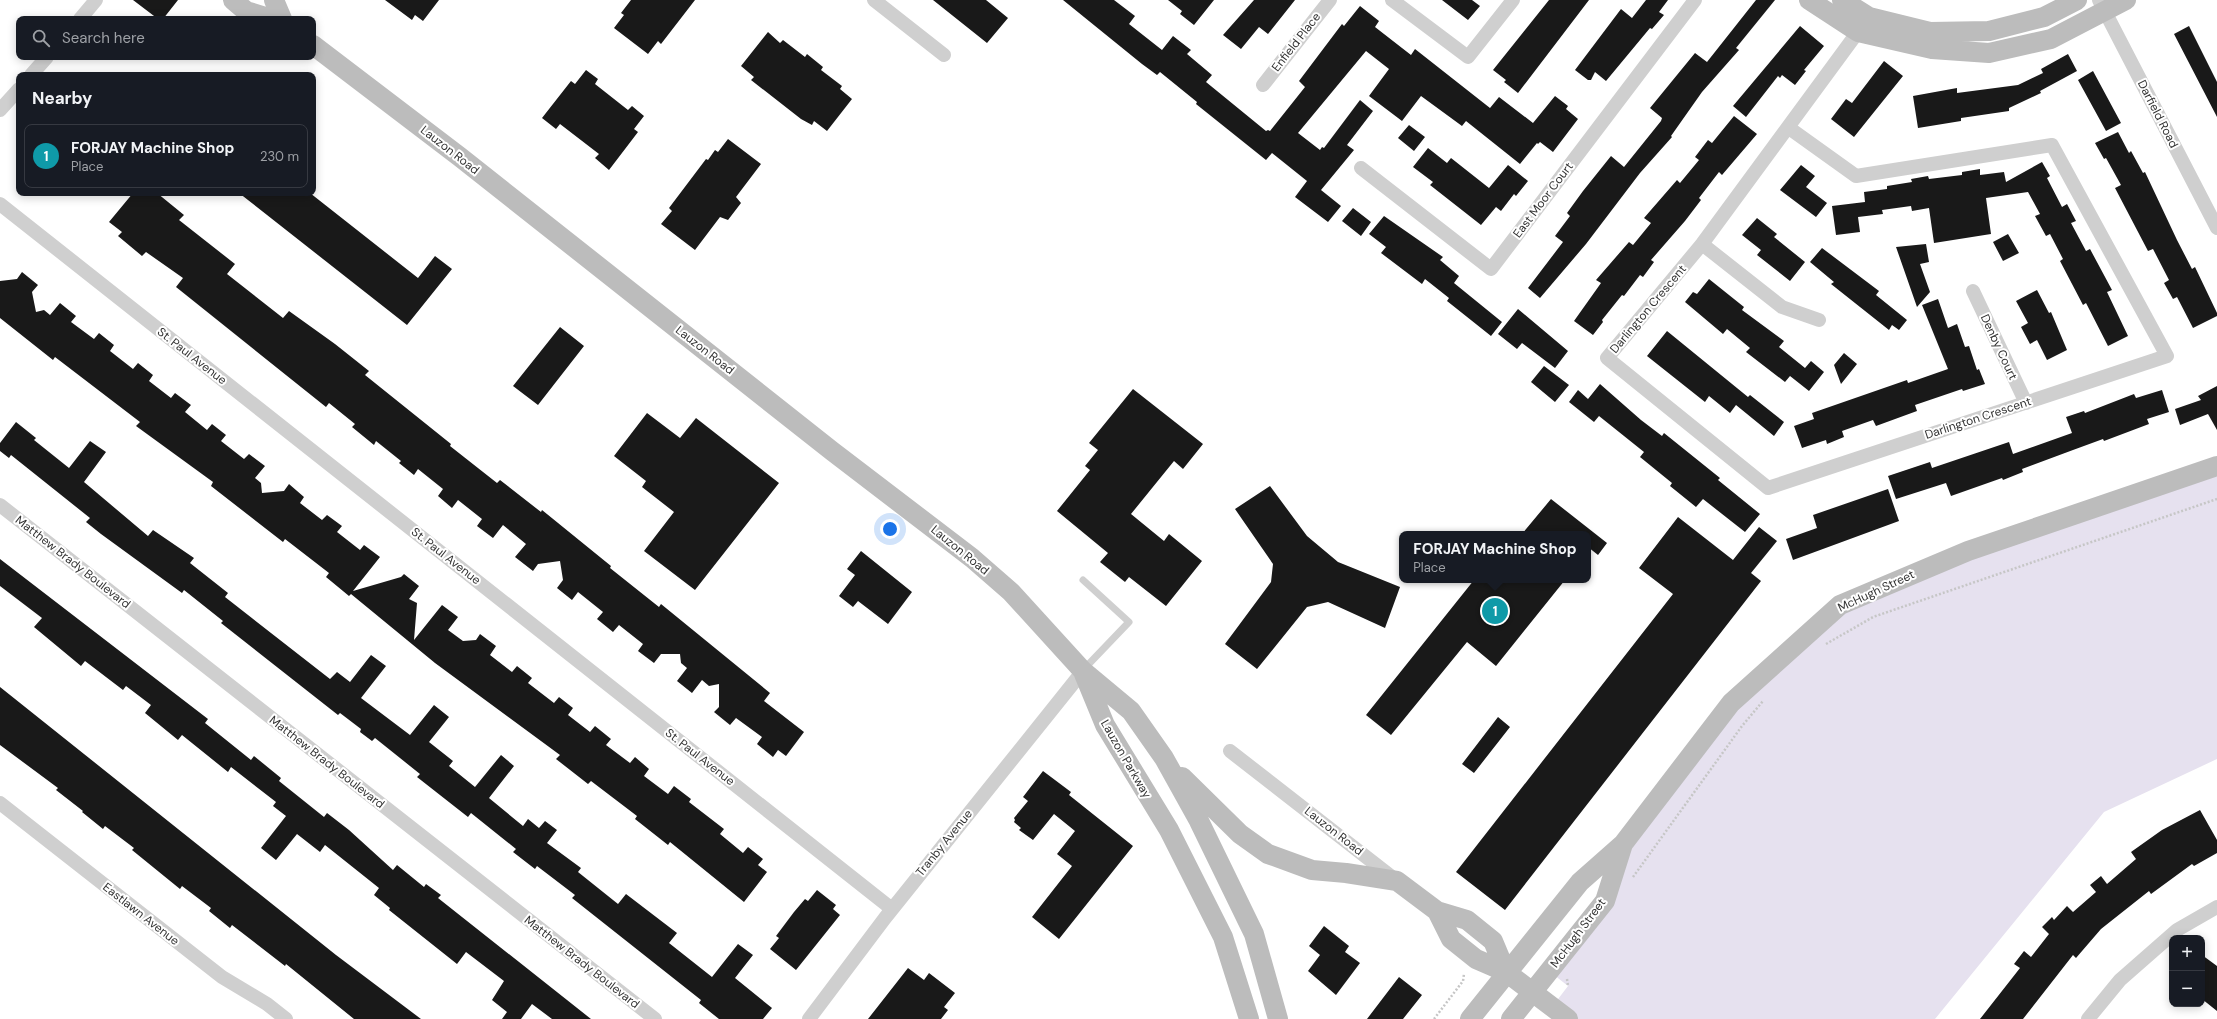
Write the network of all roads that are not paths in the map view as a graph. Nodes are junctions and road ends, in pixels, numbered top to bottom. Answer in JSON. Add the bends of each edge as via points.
{"nodes":[{"id":1,"x":96,"y":0,"type":"edge"},
{"id":2,"x":233,"y":0,"type":"edge"},
{"id":3,"x":274,"y":0,"type":"edge"},
{"id":4,"x":874,"y":0,"type":"edge"},
{"id":5,"x":1330,"y":0,"type":"edge"},
{"id":6,"x":1392,"y":0,"type":"edge"},
{"id":7,"x":1513,"y":0,"type":"edge"},
{"id":8,"x":1695,"y":0,"type":"edge"},
{"id":9,"x":1809,"y":0,"type":"edge"},
{"id":10,"x":1842,"y":0,"type":"edge"},
{"id":11,"x":2077,"y":0,"type":"edge"},
{"id":12,"x":2126,"y":0,"type":"edge"},
{"id":13,"x":2102,"y":6,"type":"edge"},
{"id":14,"x":83,"y":16,"type":"edge"},
{"id":15,"x":263,"y":16,"type":"edge"},
{"id":16,"x":281,"y":16,"type":"edge"},
{"id":17,"x":1864,"y":24,"type":"junction"},
{"id":18,"x":316,"y":48,"type":"edge"},
{"id":19,"x":944,"y":55,"type":"dead end"},
{"id":20,"x":44,"y":60,"type":"edge"},
{"id":21,"x":34,"y":72,"type":"edge"},
{"id":22,"x":1263,"y":85,"type":"dead end"},
{"id":23,"x":16,"y":92,"type":"edge"},
{"id":24,"x":0,"y":110,"type":"edge"},
{"id":25,"x":1789,"y":128,"type":"junction"},
{"id":26,"x":1361,"y":168,"type":"dead end"},
{"id":27,"x":0,"y":204,"type":"edge"},
{"id":28,"x":2217,"y":228,"type":"edge"},
{"id":29,"x":1702,"y":244,"type":"junction"},
{"id":30,"x":1973,"y":292,"type":"dead end"},
{"id":31,"x":1819,"y":320,"type":"dead end"},
{"id":32,"x":2026,"y":403,"type":"junction"},
{"id":33,"x":2217,"y":466,"type":"edge"},
{"id":34,"x":0,"y":505,"type":"edge"},
{"id":35,"x":1083,"y":580,"type":"dead end"},
{"id":36,"x":1083,"y":671,"type":"junction"},
{"id":37,"x":1230,"y":751,"type":"dead end"},
{"id":38,"x":1164,"y":758,"type":"junction"},
{"id":39,"x":0,"y":803,"type":"edge"},
{"id":40,"x":1623,"y":844,"type":"junction"},
{"id":41,"x":1397,"y":881,"type":"junction"},
{"id":42,"x":2216,"y":908,"type":"edge"},
{"id":43,"x":892,"y":909,"type":"junction"},
{"id":44,"x":1506,"y":972,"type":"junction"},
{"id":45,"x":1532,"y":993,"type":"junction"},
{"id":46,"x":286,"y":1019,"type":"edge"},
{"id":47,"x":655,"y":1019,"type":"edge"},
{"id":48,"x":810,"y":1019,"type":"edge"},
{"id":49,"x":1249,"y":1019,"type":"edge"},
{"id":50,"x":1278,"y":1019,"type":"edge"},
{"id":51,"x":1470,"y":1019,"type":"edge"},
{"id":52,"x":1511,"y":1019,"type":"edge"},
{"id":53,"x":1568,"y":1019,"type":"edge"},
{"id":54,"x":2088,"y":1019,"type":"edge"}],
"edges":[{"from":1,"to":14,"type":"street"},
{"from":2,"to":15,"type":"main road","via":[[246,10]]},
{"from":3,"to":16,"type":"main road"},
{"from":4,"to":19,"type":"street"},
{"from":5,"to":22,"type":"street","name":"Enfield Place"},
{"from":6,"to":7,"type":"street","via":[[1468,57]]},
{"from":8,"to":26,"type":"street","name":"East Moor Court","via":[[1491,269]]},
{"from":9,"to":17,"type":"main road"},
{"from":10,"to":17,"type":"main road"},
{"from":11,"to":17,"type":"main road","via":[[2044,17],[1989,31],[1930,32]]},
{"from":12,"to":13,"type":"main road"},
{"from":13,"to":17,"type":"main road","via":[[2051,39],[1988,53],[1932,50]]},
{"from":13,"to":28,"type":"street","name":"Darfield Road"},
{"from":17,"to":25,"type":"street","name":"Darlington Crescent"},
{"from":18,"to":36,"type":"main road","name":"Lauzon Road","via":[[460,157],[832,451],[972,558],[1011,592]]},
{"from":20,"to":21,"type":"street"},
{"from":23,"to":24,"type":"street"},
{"from":25,"to":29,"type":"street","name":"Darlington Crescent"},
{"from":25,"to":32,"type":"street","name":"Darlington Crescent","via":[[1856,176],[2052,145],[2168,356]]},
{"from":27,"to":43,"type":"street","name":"St. Paul Avenue"},
{"from":29,"to":31,"type":"street","via":[[1782,307]]},
{"from":29,"to":32,"type":"street","name":"Darlington Crescent","via":[[1607,358],[1768,488]]},
{"from":30,"to":32,"type":"street","name":"Denby Court"},
{"from":33,"to":40,"type":"main road","name":"McHugh Street","via":[[1968,551],[1840,605],[1731,703]]},
{"from":34,"to":47,"type":"street","name":"Matthew Brady Boulevard"},
{"from":35,"to":36,"type":"lane","via":[[1129,622]]},
{"from":36,"to":38,"type":"main road","via":[[1131,711]]},
{"from":36,"to":43,"type":"street","name":"Tranby Avenue"},
{"from":36,"to":49,"type":"main road","name":"Lauzon Parkway","via":[[1105,725],[1168,830],[1223,937]]},
{"from":37,"to":41,"type":"street","name":"Lauzon Road"},
{"from":38,"to":41,"type":"main road","via":[[1240,834],[1268,854],[1312,870]]},
{"from":38,"to":50,"type":"main road","via":[[1199,821],[1254,934]]},
{"from":39,"to":46,"type":"street","name":"Eastlawn Avenue","via":[[222,977]]},
{"from":40,"to":44,"type":"main road","name":"McHugh Street","via":[[1580,882]]},
{"from":40,"to":45,"type":"main road","name":"McHugh Street","via":[[1605,901]]},
{"from":41,"to":44,"type":"main road","name":"Lauzon Road","via":[[1437,911],[1467,920],[1493,941]]},
{"from":42,"to":54,"type":"street","via":[[2177,930],[2120,980]]},
{"from":43,"to":48,"type":"street","name":"Tranby Avenue"},
{"from":44,"to":45,"type":"main road","name":"Lauzon Road"},
{"from":44,"to":51,"type":"main road","name":"McHugh Street"},
{"from":45,"to":52,"type":"main road","name":"McHugh Street"},
{"from":45,"to":53,"type":"main road","name":"Lauzon Road"}]}
